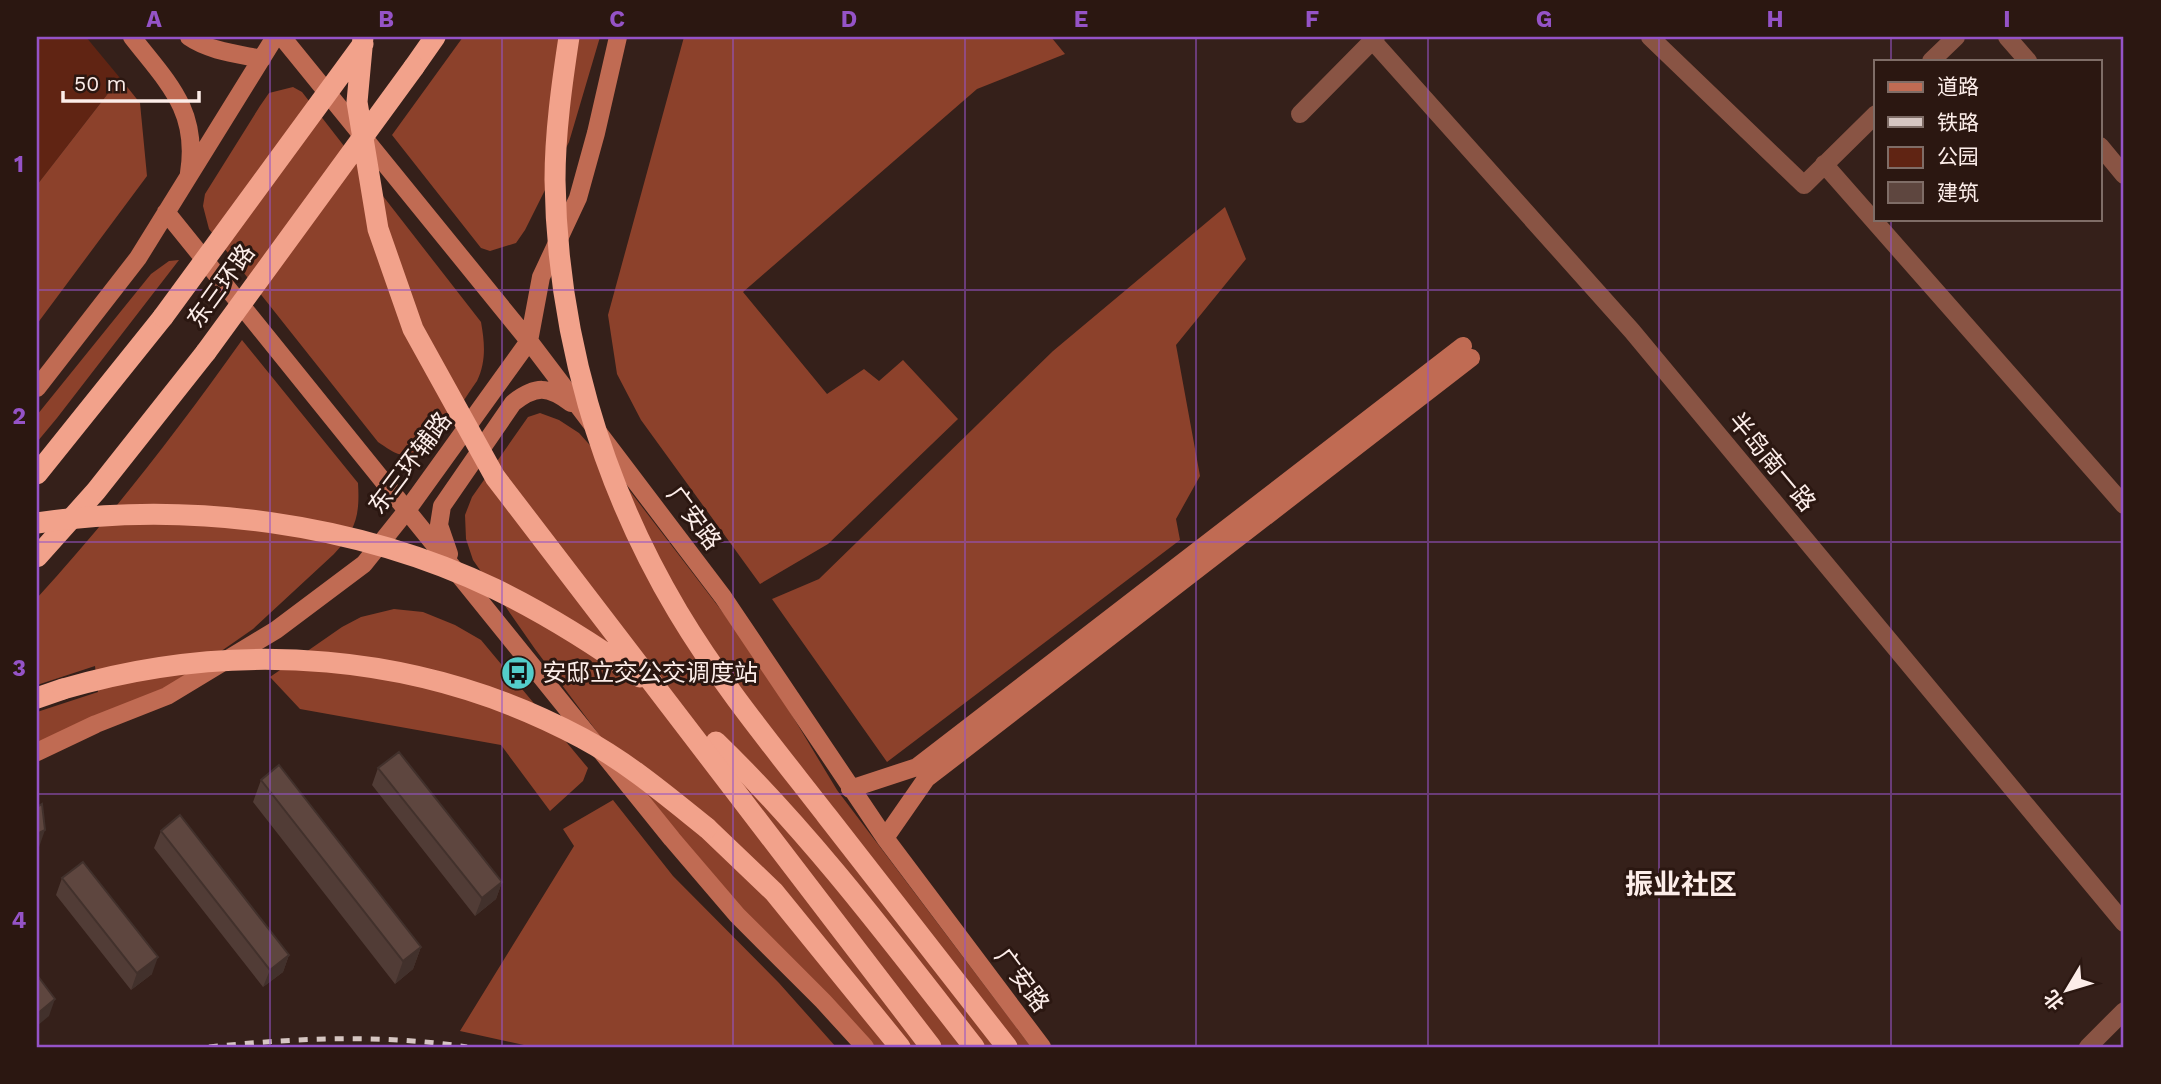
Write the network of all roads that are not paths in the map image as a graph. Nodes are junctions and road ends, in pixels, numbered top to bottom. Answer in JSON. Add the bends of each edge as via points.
{"nodes":[{"id":1,"x":132,"y":37,"type":"edge"},
{"id":2,"x":189,"y":37,"type":"edge"},
{"id":3,"x":275,"y":37,"type":"edge"},
{"id":4,"x":282,"y":37,"type":"edge"},
{"id":5,"x":365,"y":37,"type":"edge"},
{"id":6,"x":435,"y":37,"type":"edge"},
{"id":7,"x":569,"y":37,"type":"edge"},
{"id":8,"x":618,"y":37,"type":"edge"},
{"id":9,"x":1650,"y":37,"type":"edge"},
{"id":10,"x":1956,"y":37,"type":"edge"},
{"id":11,"x":2007,"y":37,"type":"edge"},
{"id":12,"x":1374,"y":39,"type":"edge"},
{"id":13,"x":262,"y":59,"type":"junction"},
{"id":14,"x":1932,"y":60,"type":"edge"},
{"id":15,"x":2027,"y":60,"type":"edge"},
{"id":16,"x":1300,"y":114,"type":"dead end"},
{"id":17,"x":1874,"y":116,"type":"edge"},
{"id":18,"x":2102,"y":148,"type":"edge"},
{"id":19,"x":1824,"y":164,"type":"junction"},
{"id":20,"x":2124,"y":175,"type":"edge"},
{"id":21,"x":189,"y":177,"type":"junction"},
{"id":22,"x":166,"y":212,"type":"junction"},
{"id":23,"x":529,"y":341,"type":"junction"},
{"id":24,"x":37,"y":388,"type":"edge"},
{"id":25,"x":583,"y":412,"type":"junction"},
{"id":26,"x":37,"y":474,"type":"edge"},
{"id":27,"x":2124,"y":505,"type":"edge"},
{"id":28,"x":408,"y":509,"type":"junction"},
{"id":29,"x":37,"y":523,"type":"edge"},
{"id":30,"x":37,"y":558,"type":"edge"},
{"id":31,"x":455,"y":569,"type":"junction"},
{"id":32,"x":37,"y":698,"type":"edge"},
{"id":33,"x":37,"y":752,"type":"edge"},
{"id":34,"x":850,"y":789,"type":"junction"},
{"id":35,"x":885,"y":838,"type":"junction"},
{"id":36,"x":2124,"y":923,"type":"edge"},
{"id":37,"x":2124,"y":1011,"type":"edge"},
{"id":38,"x":864,"y":1047,"type":"edge"},
{"id":39,"x":900,"y":1047,"type":"edge"},
{"id":40,"x":930,"y":1047,"type":"edge"},
{"id":41,"x":974,"y":1047,"type":"edge"},
{"id":42,"x":1007,"y":1047,"type":"edge"},
{"id":43,"x":1042,"y":1047,"type":"edge"},
{"id":44,"x":2088,"y":1047,"type":"edge"}],
"edges":[{"from":1,"to":21,"type":"main road","via":[[183,105],[192,157]]},
{"from":2,"to":13,"type":"main road","via":[[226,52]]},
{"from":3,"to":13,"type":"main road"},
{"from":4,"to":23,"type":"main road","name":"广安路"},
{"from":5,"to":26,"type":"highway","name":"东三环路","bridge":true,"via":[[163,317]]},
{"from":5,"to":40,"type":"highway","bridge":true,"via":[[357,102],[378,229],[413,329],[495,477]]},
{"from":6,"to":30,"type":"highway","name":"东三环路","bridge":true,"via":[[206,352]]},
{"from":7,"to":42,"type":"highway","bridge":true,"via":[[555,177],[560,264],[585,397],[626,513],[678,612],[739,703]]},
{"from":8,"to":23,"type":"main road","name":"东三环辅路","via":[[578,198],[541,277]]},
{"from":9,"to":19,"type":"street","via":[[1804,185]]},
{"from":10,"to":14,"type":"street"},
{"from":11,"to":15,"type":"street"},
{"from":12,"to":16,"type":"street"},
{"from":12,"to":36,"type":"street","name":"半岛南一路","via":[[1632,331]]},
{"from":13,"to":21,"type":"main road"},
{"from":17,"to":19,"type":"street"},
{"from":18,"to":20,"type":"street"},
{"from":19,"to":27,"type":"street"},
{"from":21,"to":22,"type":"main road"},
{"from":22,"to":24,"type":"main road","via":[[138,258]]},
{"from":22,"to":28,"type":"main road"},
{"from":23,"to":25,"type":"main road","name":"广安路"},
{"from":23,"to":28,"type":"main road","name":"东三环辅路"},
{"from":25,"to":31,"type":"main road","via":[[542,389],[529,391],[513,404],[442,506],[439,524]]},
{"from":25,"to":34,"type":"main road","name":"广安路","via":[[723,597]]},
{"from":28,"to":31,"type":"main road"},
{"from":28,"to":33,"type":"main road","name":"东三环辅路","via":[[364,564],[276,630],[167,696]]},
{"from":29,"to":41,"type":"highway","bridge":true,"via":[[152,515],[275,523],[408,555],[532,608],[646,681],[750,775],[836,873]]},
{"from":31,"to":38,"type":"main road","via":[[737,915]]},
{"from":32,"to":39,"type":"highway","bridge":true,"via":[[107,676],[260,658],[321,660],[414,674],[514,706],[583,739],[665,793],[707,828],[774,892]]},
{"from":34,"to":35,"type":"main road","name":"广安路"},
{"from":34,"to":35,"type":"main road","via":[[917,767],[1467,352],[926,779]]},
{"from":35,"to":43,"type":"main road","name":"广安路"},
{"from":37,"to":44,"type":"street"}]}
